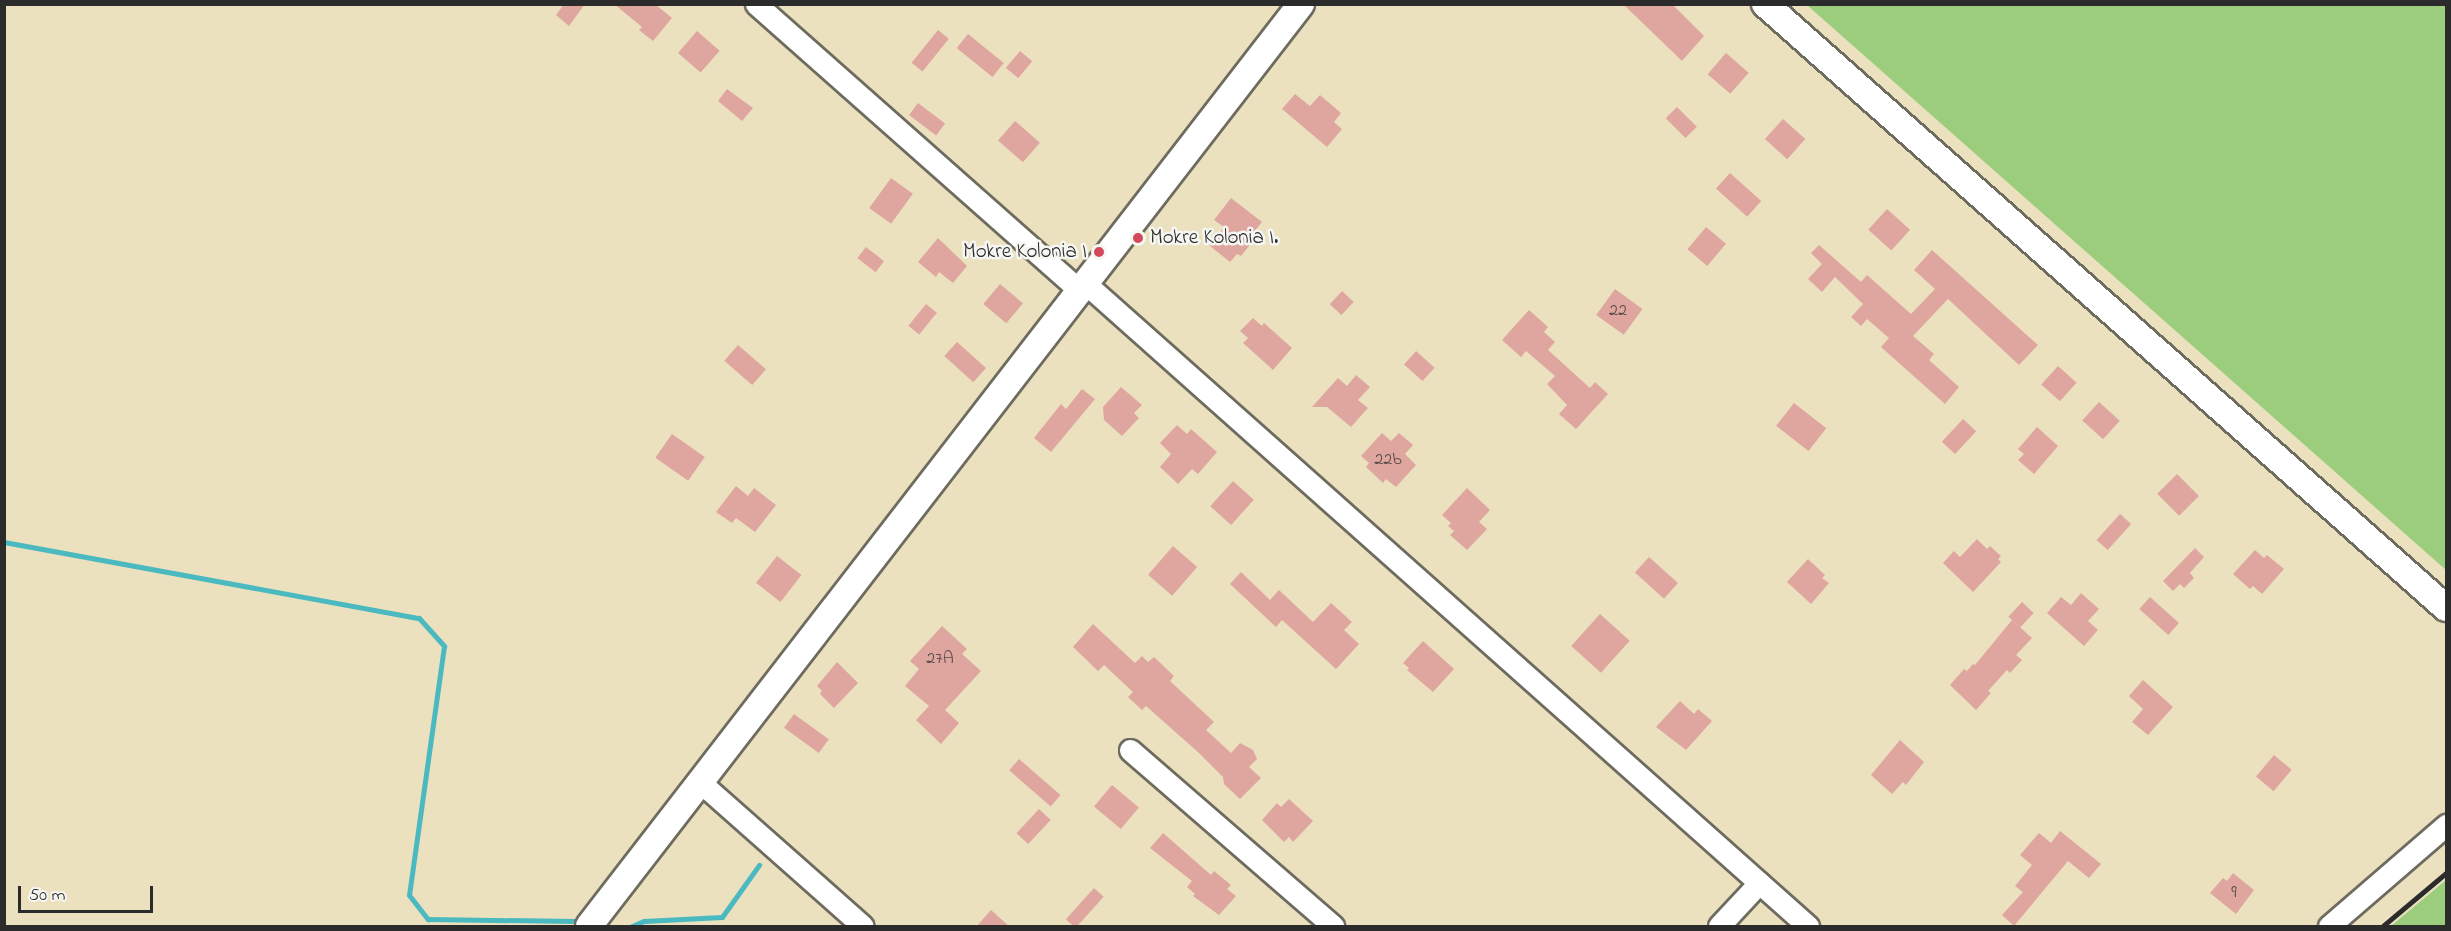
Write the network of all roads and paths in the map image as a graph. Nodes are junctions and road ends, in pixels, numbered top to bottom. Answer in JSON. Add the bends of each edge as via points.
{"nodes":[{"id":1,"x":756,"y":4,"type":"edge"},
{"id":2,"x":1301,"y":4,"type":"edge"},
{"id":3,"x":1765,"y":4,"type":"edge"},
{"id":4,"x":1082,"y":286,"type":"junction"},
{"id":5,"x":2446,"y":608,"type":"edge"},
{"id":6,"x":1130,"y":750,"type":"dead end"},
{"id":7,"x":700,"y":782,"type":"junction"},
{"id":8,"x":2446,"y":825,"type":"edge"},
{"id":9,"x":1759,"y":883,"type":"junction"},
{"id":10,"x":589,"y":927,"type":"edge"},
{"id":11,"x":863,"y":927,"type":"edge"},
{"id":12,"x":1333,"y":927,"type":"edge"},
{"id":13,"x":1719,"y":927,"type":"edge"},
{"id":14,"x":1808,"y":927,"type":"edge"},
{"id":15,"x":2330,"y":927,"type":"edge"}],
"edges":[{"from":1,"to":4,"type":"street"},
{"from":2,"to":4,"type":"street"},
{"from":3,"to":5,"type":"street"},
{"from":4,"to":7,"type":"street"},
{"from":4,"to":9,"type":"street"},
{"from":6,"to":12,"type":"street"},
{"from":7,"to":10,"type":"street"},
{"from":7,"to":11,"type":"street"},
{"from":8,"to":15,"type":"street"},
{"from":9,"to":13,"type":"street"},
{"from":9,"to":14,"type":"street"}]}
